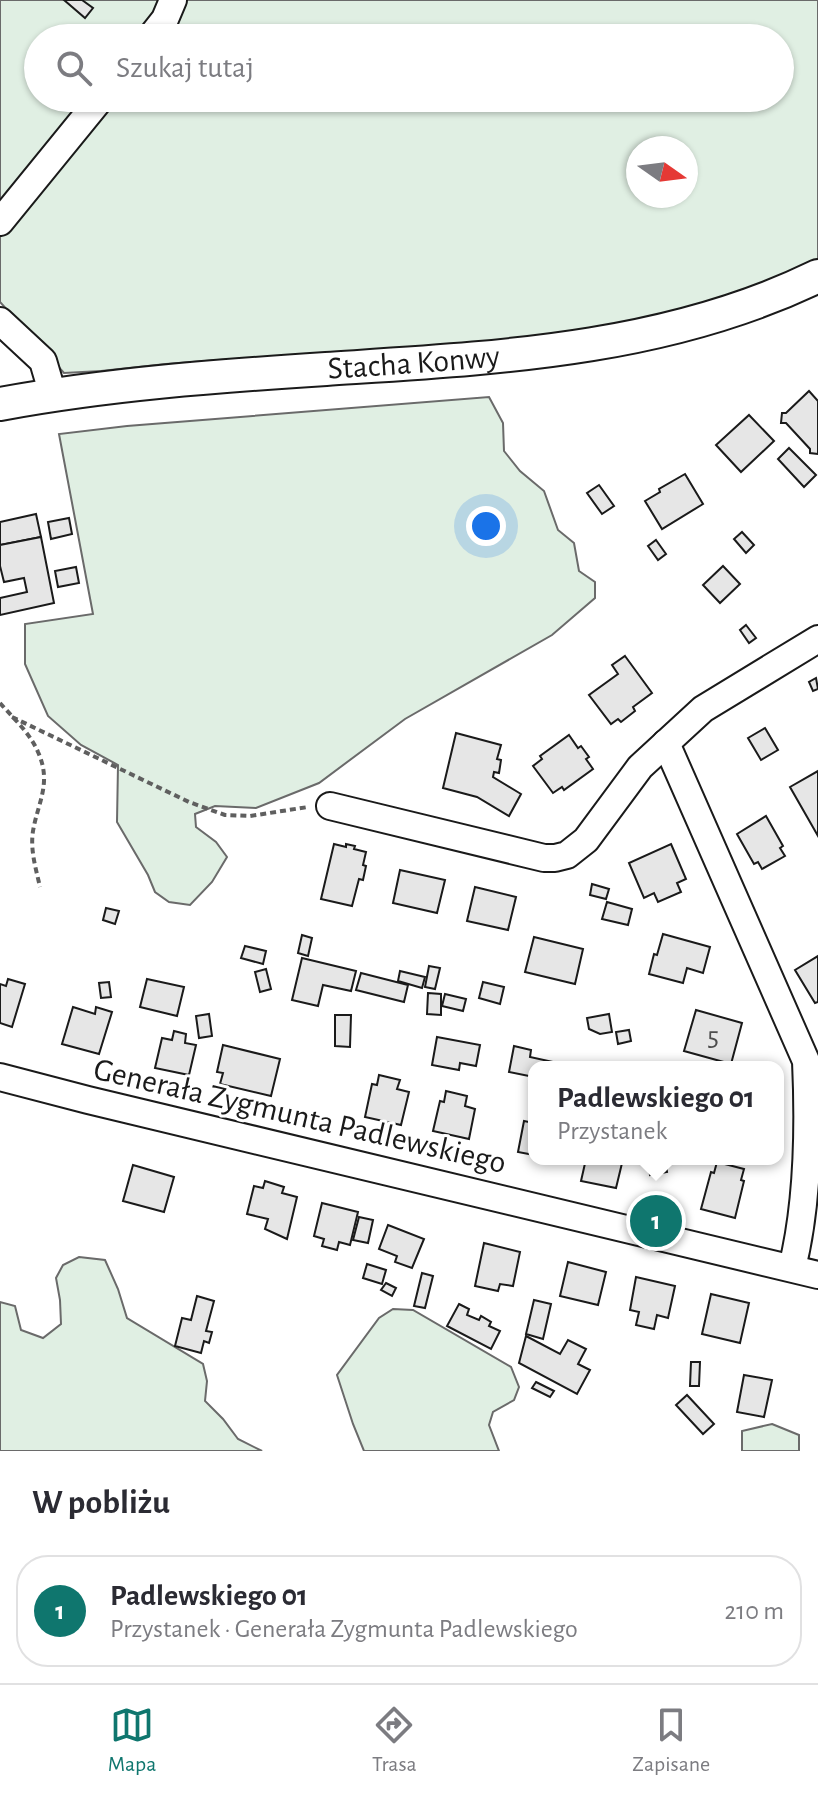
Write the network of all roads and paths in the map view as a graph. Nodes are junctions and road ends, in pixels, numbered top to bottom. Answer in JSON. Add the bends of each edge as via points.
{"nodes":[{"id":1,"x":173,"y":0,"type":"edge"},
{"id":2,"x":161,"y":24,"type":"edge"},
{"id":3,"x":90,"y":112,"type":"edge"},
{"id":4,"x":0,"y":222,"type":"edge"},
{"id":5,"x":818,"y":276,"type":"edge"},
{"id":6,"x":0,"y":321,"type":"edge"},
{"id":7,"x":53,"y":395,"type":"junction"},
{"id":8,"x":0,"y":404,"type":"edge"},
{"id":9,"x":818,"y":639,"type":"edge"},
{"id":10,"x":0,"y":703,"type":"edge"},
{"id":11,"x":12,"y":717,"type":"junction"},
{"id":12,"x":666,"y":743,"type":"junction"},
{"id":13,"x":330,"y":806,"type":"joint"},
{"id":14,"x":40,"y":887,"type":"dead end"},
{"id":15,"x":812,"y":1056,"type":"edge"},
{"id":16,"x":0,"y":1077,"type":"edge"},
{"id":17,"x":792,"y":1268,"type":"junction"},
{"id":18,"x":818,"y":1275,"type":"edge"}],
"edges":[{"from":1,"to":2,"type":"street"},
{"from":3,"to":4,"type":"street"},
{"from":5,"to":7,"type":"main road","name":"Stacha Konwy","via":[[703,320],[601,344],[475,359],[169,380]]},
{"from":6,"to":7,"type":"street","via":[[43,361]]},
{"from":7,"to":8,"type":"main road","name":"Stacha Konwy"},
{"from":9,"to":12,"type":"street","via":[[703,709]]},
{"from":10,"to":11,"type":"path"},
{"from":11,"to":13,"type":"path","via":[[225,815]]},
{"from":11,"to":14,"type":"path","via":[[28,734],[44,768],[33,834]]},
{"from":12,"to":13,"type":"street","via":[[640,767],[586,840],[555,858]]},
{"from":12,"to":15,"type":"street"},
{"from":15,"to":17,"type":"street","via":[[802,1220]]},
{"from":16,"to":17,"type":"street","name":"Generała Zygmunta Padlewskiego"},
{"from":17,"to":18,"type":"street","name":"Generała Zygmunta Padlewskiego"}]}
